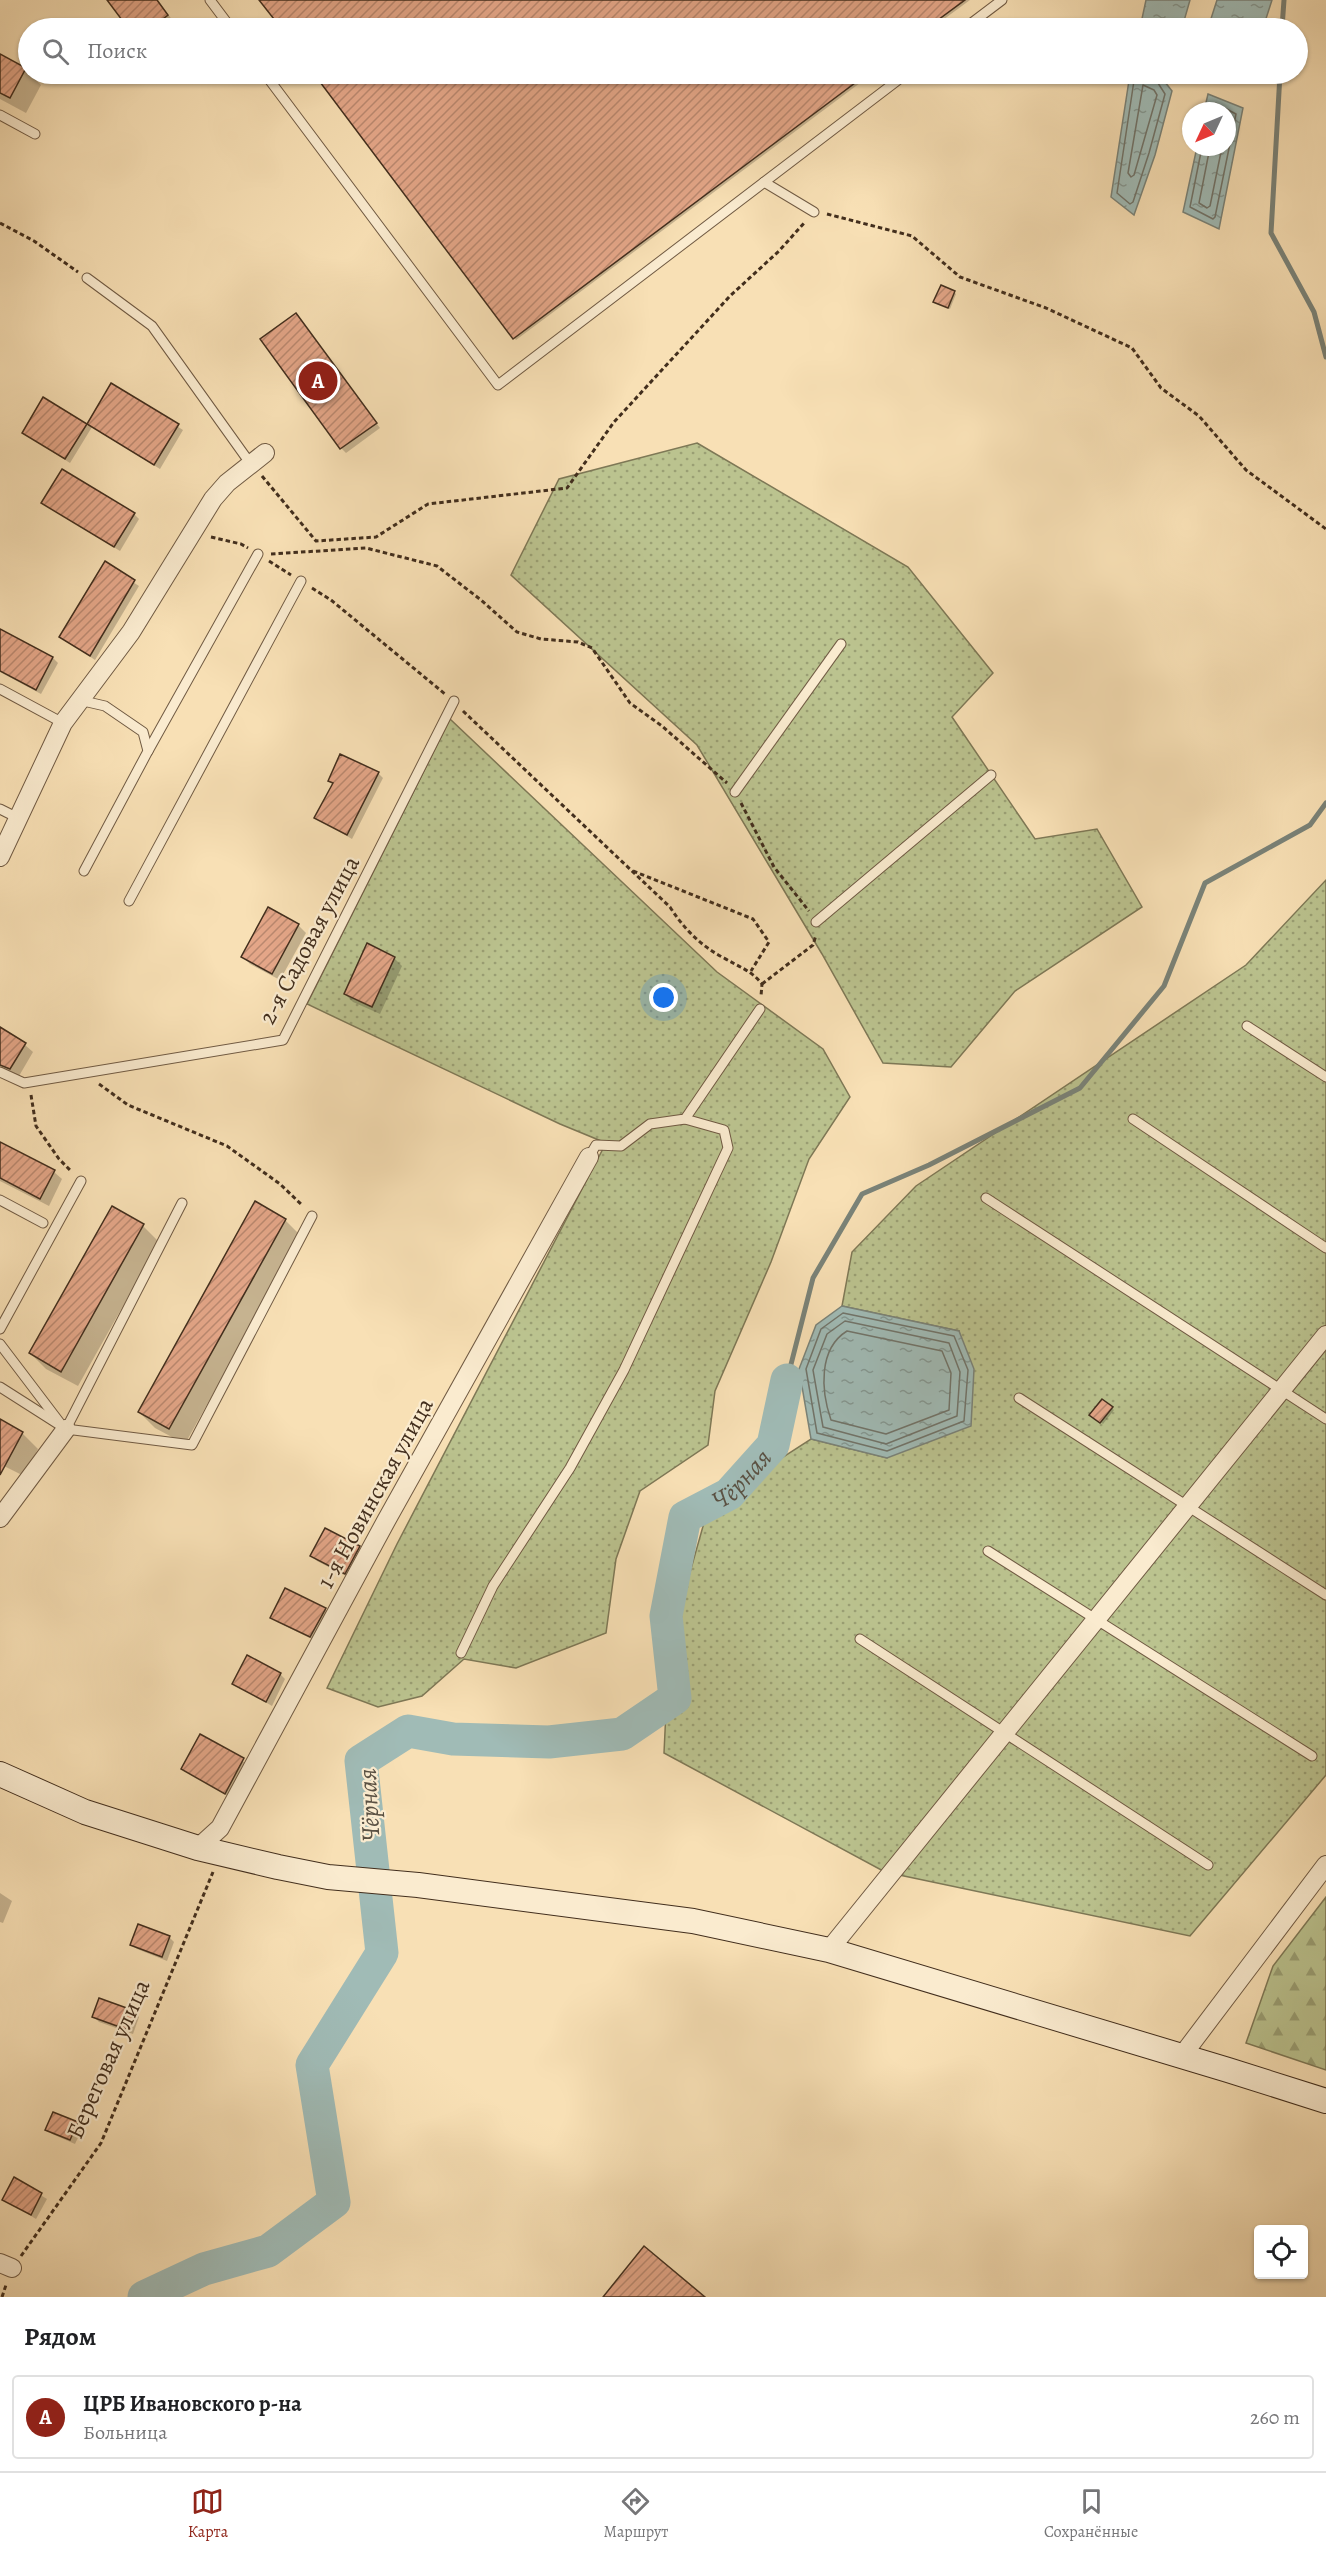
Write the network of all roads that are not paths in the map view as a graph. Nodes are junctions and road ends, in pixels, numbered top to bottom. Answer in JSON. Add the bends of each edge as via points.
{"nodes":[{"id":1,"x":210,"y":0,"type":"edge"},
{"id":2,"x":1002,"y":0,"type":"edge"},
{"id":3,"x":224,"y":18,"type":"edge"},
{"id":4,"x":978,"y":18,"type":"edge"},
{"id":5,"x":272,"y":84,"type":"edge"},
{"id":6,"x":893,"y":84,"type":"edge"},
{"id":7,"x":0,"y":115,"type":"edge"},
{"id":8,"x":35,"y":134,"type":"dead end"},
{"id":9,"x":764,"y":182,"type":"junction"},
{"id":10,"x":814,"y":212,"type":"road end"},
{"id":11,"x":87,"y":278,"type":"road end"},
{"id":12,"x":257,"y":458,"type":"joint"},
{"id":13,"x":258,"y":554,"type":"road end"},
{"id":14,"x":301,"y":581,"type":"road end"},
{"id":15,"x":841,"y":644,"type":"dead end"},
{"id":16,"x":0,"y":689,"type":"edge"},
{"id":17,"x":79,"y":700,"type":"junction"},
{"id":18,"x":454,"y":701,"type":"road end"},
{"id":19,"x":63,"y":723,"type":"junction"},
{"id":20,"x":148,"y":751,"type":"junction"},
{"id":21,"x":991,"y":775,"type":"dead end"},
{"id":22,"x":735,"y":792,"type":"road end"},
{"id":23,"x":0,"y":809,"type":"edge"},
{"id":24,"x":18,"y":818,"type":"junction"},
{"id":25,"x":0,"y":857,"type":"edge"},
{"id":26,"x":84,"y":871,"type":"dead end"},
{"id":27,"x":129,"y":901,"type":"dead end"},
{"id":28,"x":816,"y":922,"type":"road end"},
{"id":29,"x":760,"y":1009,"type":"road end"},
{"id":30,"x":1247,"y":1026,"type":"dead end"},
{"id":31,"x":0,"y":1072,"type":"edge"},
{"id":32,"x":1326,"y":1077,"type":"edge"},
{"id":33,"x":685,"y":1119,"type":"junction"},
{"id":34,"x":1132,"y":1119,"type":"dead end"},
{"id":35,"x":589,"y":1157,"type":"joint"},
{"id":36,"x":81,"y":1181,"type":"road end"},
{"id":37,"x":986,"y":1198,"type":"dead end"},
{"id":38,"x":0,"y":1200,"type":"edge"},
{"id":39,"x":182,"y":1203,"type":"dead end"},
{"id":40,"x":312,"y":1216,"type":"road end"},
{"id":41,"x":43,"y":1223,"type":"dead end"},
{"id":42,"x":1326,"y":1248,"type":"edge"},
{"id":43,"x":0,"y":1329,"type":"edge"},
{"id":44,"x":1326,"y":1335,"type":"edge"},
{"id":45,"x":0,"y":1344,"type":"edge"},
{"id":46,"x":0,"y":1387,"type":"edge"},
{"id":47,"x":1281,"y":1390,"type":"junction"},
{"id":48,"x":1018,"y":1398,"type":"dead end"},
{"id":49,"x":1326,"y":1419,"type":"edge"},
{"id":50,"x":66,"y":1429,"type":"junction"},
{"id":51,"x":1188,"y":1506,"type":"junction"},
{"id":52,"x":0,"y":1518,"type":"edge"},
{"id":53,"x":988,"y":1551,"type":"dead end"},
{"id":54,"x":1326,"y":1594,"type":"edge"},
{"id":55,"x":1096,"y":1619,"type":"junction"},
{"id":56,"x":860,"y":1639,"type":"dead end"},
{"id":57,"x":461,"y":1653,"type":"dead end"},
{"id":58,"x":1004,"y":1733,"type":"junction"},
{"id":59,"x":1312,"y":1756,"type":"dead end"},
{"id":60,"x":0,"y":1773,"type":"edge"},
{"id":61,"x":209,"y":1851,"type":"junction"},
{"id":62,"x":1208,"y":1865,"type":"dead end"},
{"id":63,"x":1326,"y":1865,"type":"edge"},
{"id":64,"x":829,"y":1950,"type":"junction"},
{"id":65,"x":1181,"y":2057,"type":"junction"},
{"id":66,"x":1326,"y":2101,"type":"edge"}],
"edges":[{"from":1,"to":3,"type":"lane"},
{"from":2,"to":4,"type":"lane"},
{"from":5,"to":9,"type":"lane","via":[[498,385]]},
{"from":6,"to":9,"type":"lane"},
{"from":7,"to":8,"type":"lane"},
{"from":9,"to":10,"type":"lane"},
{"from":11,"to":12,"type":"lane","via":[[152,326]]},
{"from":12,"to":17,"type":"street","via":[[213,499],[131,632]]},
{"from":13,"to":20,"type":"lane"},
{"from":14,"to":27,"type":"lane"},
{"from":15,"to":22,"type":"lane"},
{"from":16,"to":19,"type":"lane"},
{"from":17,"to":19,"type":"street"},
{"from":17,"to":20,"type":"lane","via":[[105,706],[142,732]]},
{"from":18,"to":31,"type":"lane","name":"2-я Садовая улица","via":[[283,1040],[24,1083]]},
{"from":19,"to":24,"type":"street"},
{"from":20,"to":26,"type":"lane"},
{"from":21,"to":28,"type":"lane"},
{"from":23,"to":24,"type":"lane"},
{"from":24,"to":25,"type":"street"},
{"from":29,"to":33,"type":"lane"},
{"from":30,"to":32,"type":"lane"},
{"from":33,"to":35,"type":"lane","via":[[650,1124],[621,1146],[596,1145]]},
{"from":33,"to":57,"type":"lane","via":[[724,1130],[728,1148],[624,1370],[570,1468],[493,1586]]},
{"from":34,"to":42,"type":"lane"},
{"from":35,"to":61,"type":"street","name":"1-я Новинская улица","via":[[386,1521]]},
{"from":36,"to":43,"type":"lane"},
{"from":37,"to":47,"type":"lane"},
{"from":38,"to":41,"type":"lane"},
{"from":39,"to":50,"type":"lane"},
{"from":40,"to":50,"type":"lane","via":[[192,1445]]},
{"from":44,"to":47,"type":"street"},
{"from":45,"to":50,"type":"lane"},
{"from":46,"to":50,"type":"lane"},
{"from":47,"to":49,"type":"lane"},
{"from":47,"to":51,"type":"street"},
{"from":48,"to":51,"type":"lane"},
{"from":50,"to":52,"type":"street"},
{"from":51,"to":54,"type":"lane"},
{"from":51,"to":55,"type":"street"},
{"from":53,"to":55,"type":"lane"},
{"from":55,"to":58,"type":"street"},
{"from":55,"to":59,"type":"lane"},
{"from":56,"to":58,"type":"lane"},
{"from":58,"to":62,"type":"lane"},
{"from":58,"to":64,"type":"street"},
{"from":60,"to":61,"type":"main road","via":[[85,1812]]},
{"from":61,"to":64,"type":"main road","via":[[328,1877],[418,1884],[693,1922]]},
{"from":63,"to":65,"type":"street"},
{"from":64,"to":65,"type":"main road"},
{"from":65,"to":66,"type":"main road"}]}
